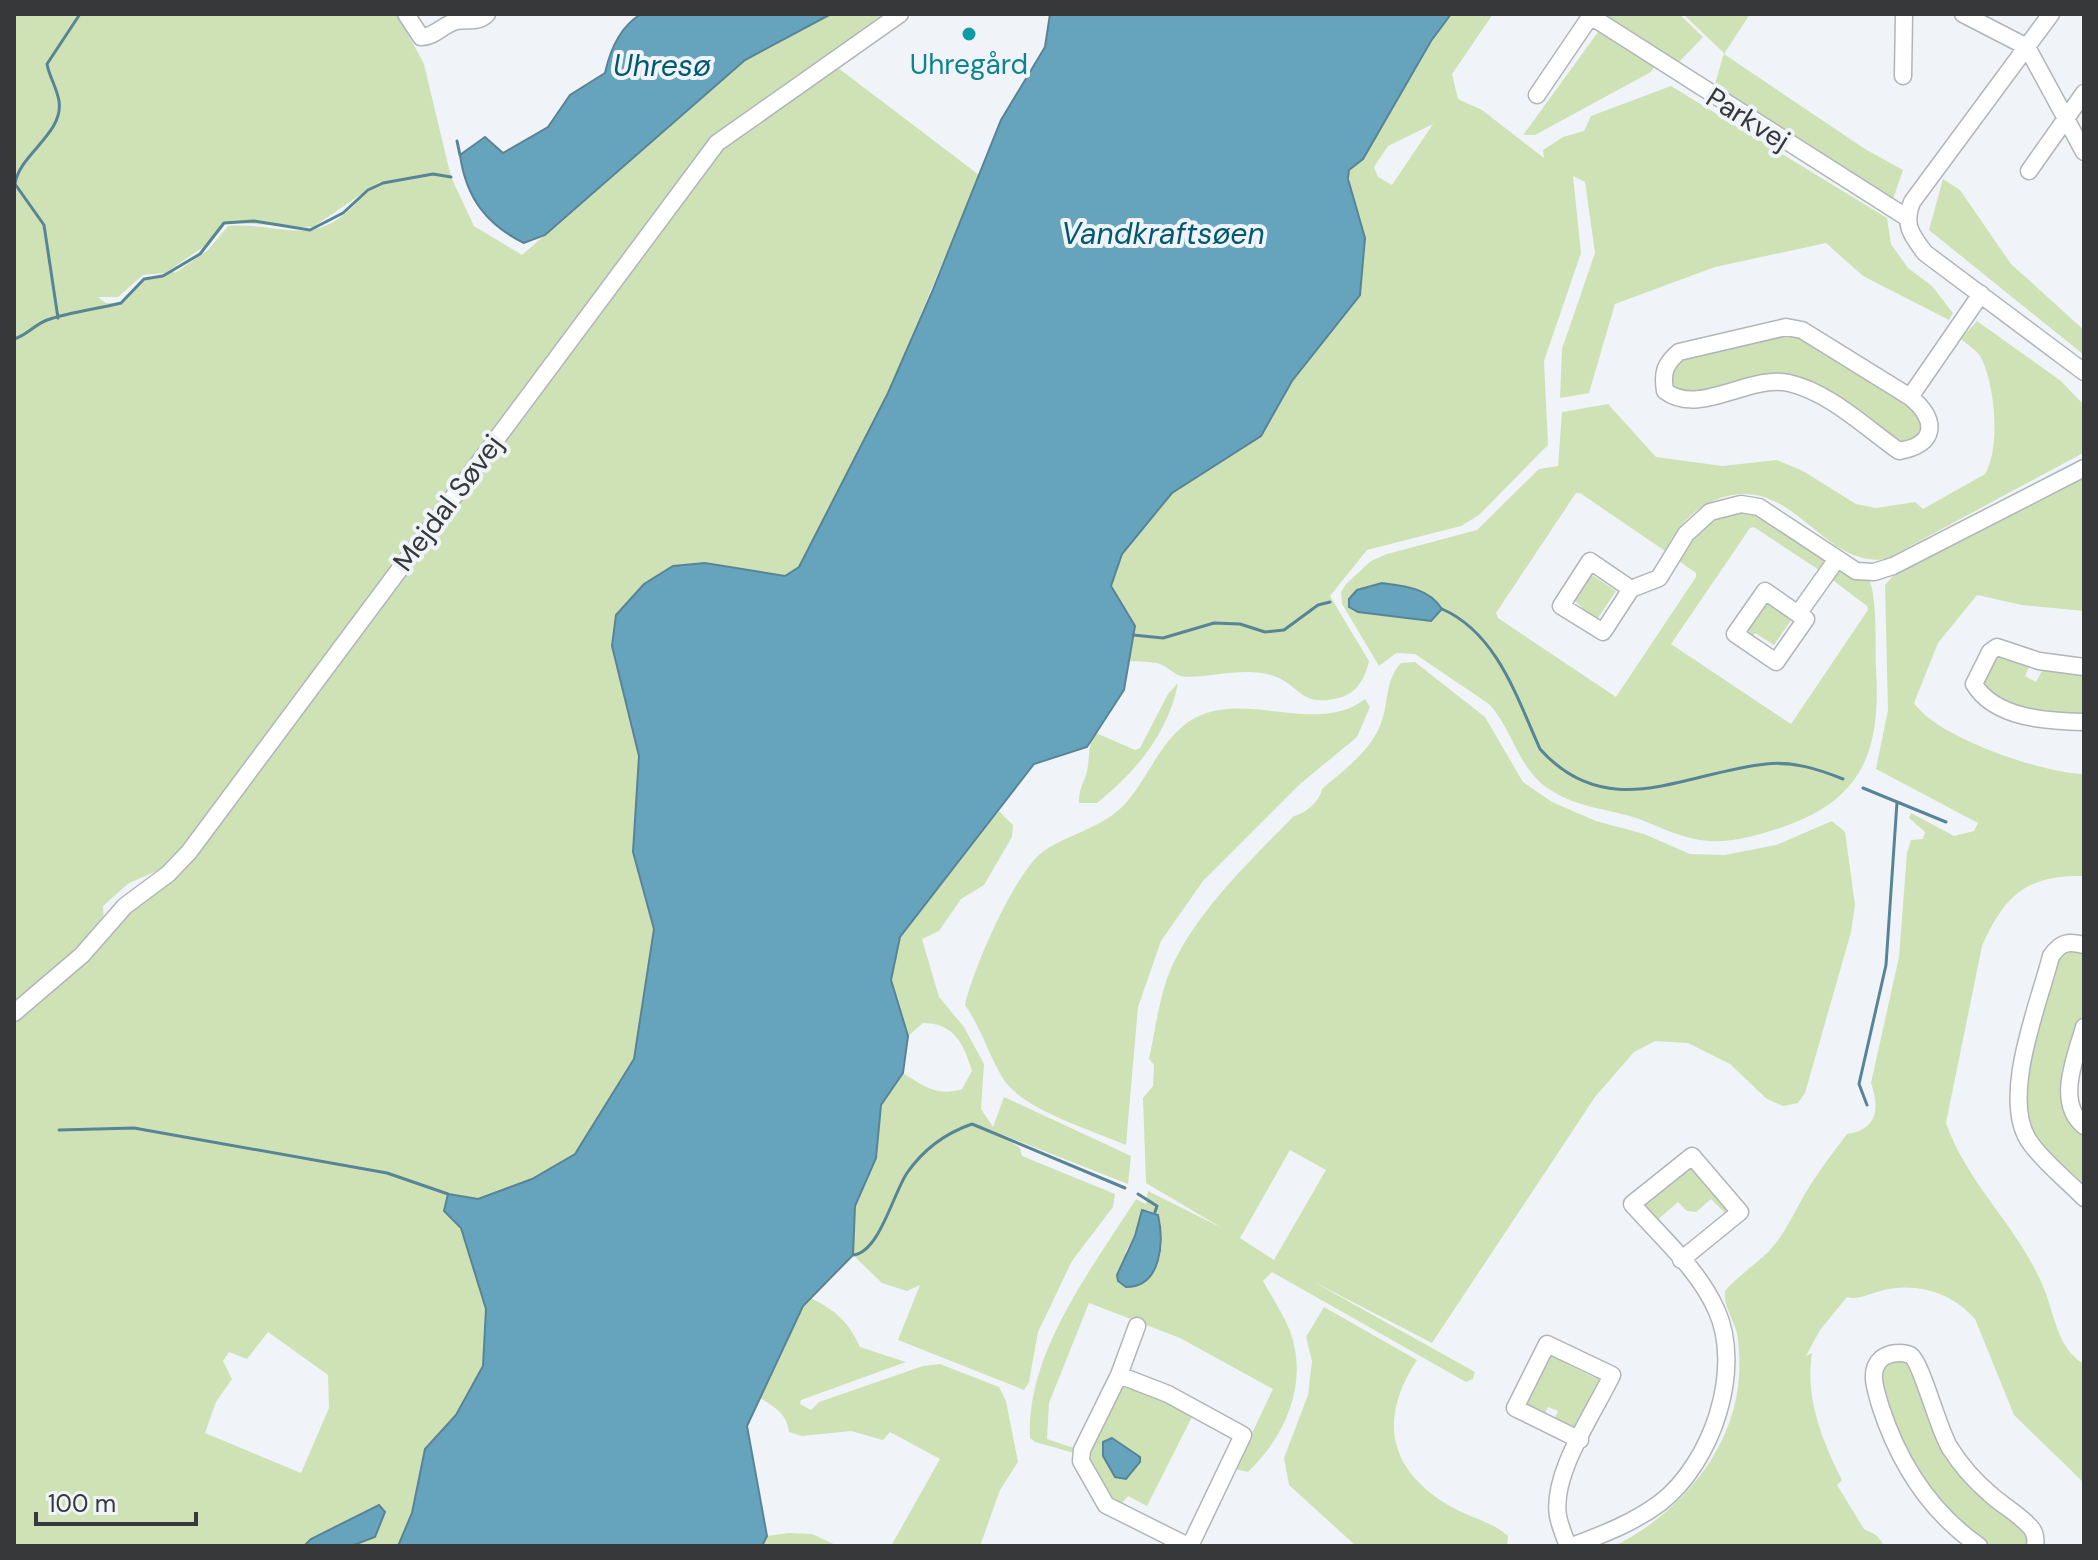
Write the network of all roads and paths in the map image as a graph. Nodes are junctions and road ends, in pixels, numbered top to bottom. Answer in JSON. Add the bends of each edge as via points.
{"nodes":[{"id":1,"x":406,"y":14,"type":"edge"},
{"id":2,"x":487,"y":14,"type":"edge"},
{"id":3,"x":900,"y":14,"type":"edge"},
{"id":4,"x":1904,"y":14,"type":"edge"},
{"id":5,"x":1963,"y":14,"type":"edge"},
{"id":6,"x":2051,"y":14,"type":"edge"},
{"id":7,"x":1592,"y":16,"type":"edge"},
{"id":8,"x":2027,"y":47,"type":"junction"},
{"id":9,"x":1903,"y":76,"type":"dead end"},
{"id":10,"x":2084,"y":93,"type":"edge"},
{"id":11,"x":1537,"y":95,"type":"dead end"},
{"id":12,"x":2065,"y":118,"type":"junction"},
{"id":13,"x":2084,"y":152,"type":"edge"},
{"id":14,"x":2029,"y":171,"type":"dead end"},
{"id":15,"x":1906,"y":217,"type":"junction"},
{"id":16,"x":1981,"y":294,"type":"junction"},
{"id":17,"x":2084,"y":372,"type":"edge"},
{"id":18,"x":1910,"y":397,"type":"junction"},
{"id":19,"x":2084,"y":468,"type":"edge"},
{"id":20,"x":1837,"y":559,"type":"junction"},
{"id":21,"x":1631,"y":589,"type":"junction"},
{"id":22,"x":1798,"y":614,"type":"junction"},
{"id":23,"x":2084,"y":667,"type":"edge"},
{"id":24,"x":2084,"y":722,"type":"edge"},
{"id":25,"x":2084,"y":945,"type":"edge"},
{"id":26,"x":14,"y":1013,"type":"edge"},
{"id":27,"x":2084,"y":1027,"type":"edge"},
{"id":28,"x":2084,"y":1126,"type":"edge"},
{"id":29,"x":2084,"y":1198,"type":"edge"},
{"id":30,"x":1681,"y":1260,"type":"junction"},
{"id":31,"x":1137,"y":1326,"type":"dead end"},
{"id":32,"x":1119,"y":1375,"type":"junction"},
{"id":33,"x":1580,"y":1440,"type":"junction"},
{"id":34,"x":1189,"y":1546,"type":"edge"},
{"id":35,"x":1570,"y":1546,"type":"edge"},
{"id":36,"x":1979,"y":1546,"type":"edge"},
{"id":37,"x":2035,"y":1546,"type":"edge"}],
"edges":[{"from":1,"to":2,"type":"street","via":[[421,37]]},
{"from":3,"to":26,"type":"street","name":"Mejdal Søvej","via":[[717,143],[189,852]]},
{"from":4,"to":9,"type":"street"},
{"from":5,"to":8,"type":"street"},
{"from":6,"to":8,"type":"street"},
{"from":7,"to":11,"type":"street","name":"Parkvej"},
{"from":7,"to":15,"type":"street","name":"Parkvej"},
{"from":8,"to":12,"type":"street"},
{"from":8,"to":15,"type":"street"},
{"from":10,"to":12,"type":"street"},
{"from":12,"to":13,"type":"street"},
{"from":12,"to":14,"type":"street"},
{"from":15,"to":16,"type":"street","via":[[1925,253]]},
{"from":16,"to":17,"type":"street"},
{"from":16,"to":18,"type":"street"},
{"from":18,"to":18,"type":"street","via":[[1816,336],[1786,327],[1679,352],[1667,362],[1662,376],[1665,391],[1675,399],[1770,380],[1812,390],[1899,451],[1918,448],[1929,436],[1926,409]]},
{"from":19,"to":20,"type":"street","via":[[1893,566],[1856,571]]},
{"from":20,"to":21,"type":"street","via":[[1781,519],[1741,504],[1710,512],[1686,534],[1659,578]]},
{"from":20,"to":22,"type":"street"},
{"from":21,"to":21,"type":"street","via":[[1603,632],[1561,606],[1590,561]]},
{"from":22,"to":22,"type":"street","via":[[1806,619],[1776,662],[1735,634],[1765,591]]},
{"from":23,"to":24,"type":"street","via":[[2039,661],[1997,647],[1974,684],[2000,706],[2027,717]]},
{"from":25,"to":29,"type":"street","via":[[2059,945],[2051,956],[2017,1089],[2028,1140]]},
{"from":27,"to":28,"type":"street","via":[[2069,1088],[2070,1105]]},
{"from":30,"to":30,"type":"street","via":[[1740,1212],[1692,1156],[1632,1204]]},
{"from":30,"to":35,"type":"street","via":[[1706,1289],[1723,1324],[1727,1363],[1719,1412],[1694,1462],[1663,1501],[1623,1527]]},
{"from":31,"to":32,"type":"street"},
{"from":32,"to":34,"type":"street","via":[[1082,1457],[1106,1505]]},
{"from":32,"to":34,"type":"street","via":[[1168,1394],[1243,1435]]},
{"from":33,"to":33,"type":"street","via":[[1515,1408],[1547,1344],[1612,1375]]},
{"from":33,"to":35,"type":"street","via":[[1561,1477],[1558,1513]]},
{"from":36,"to":37,"type":"street","via":[[1956,1530],[1917,1485],[1890,1437],[1874,1383],[1882,1358],[1910,1355],[1920,1363],[1950,1448],[1989,1493],[2034,1532]]}]}
